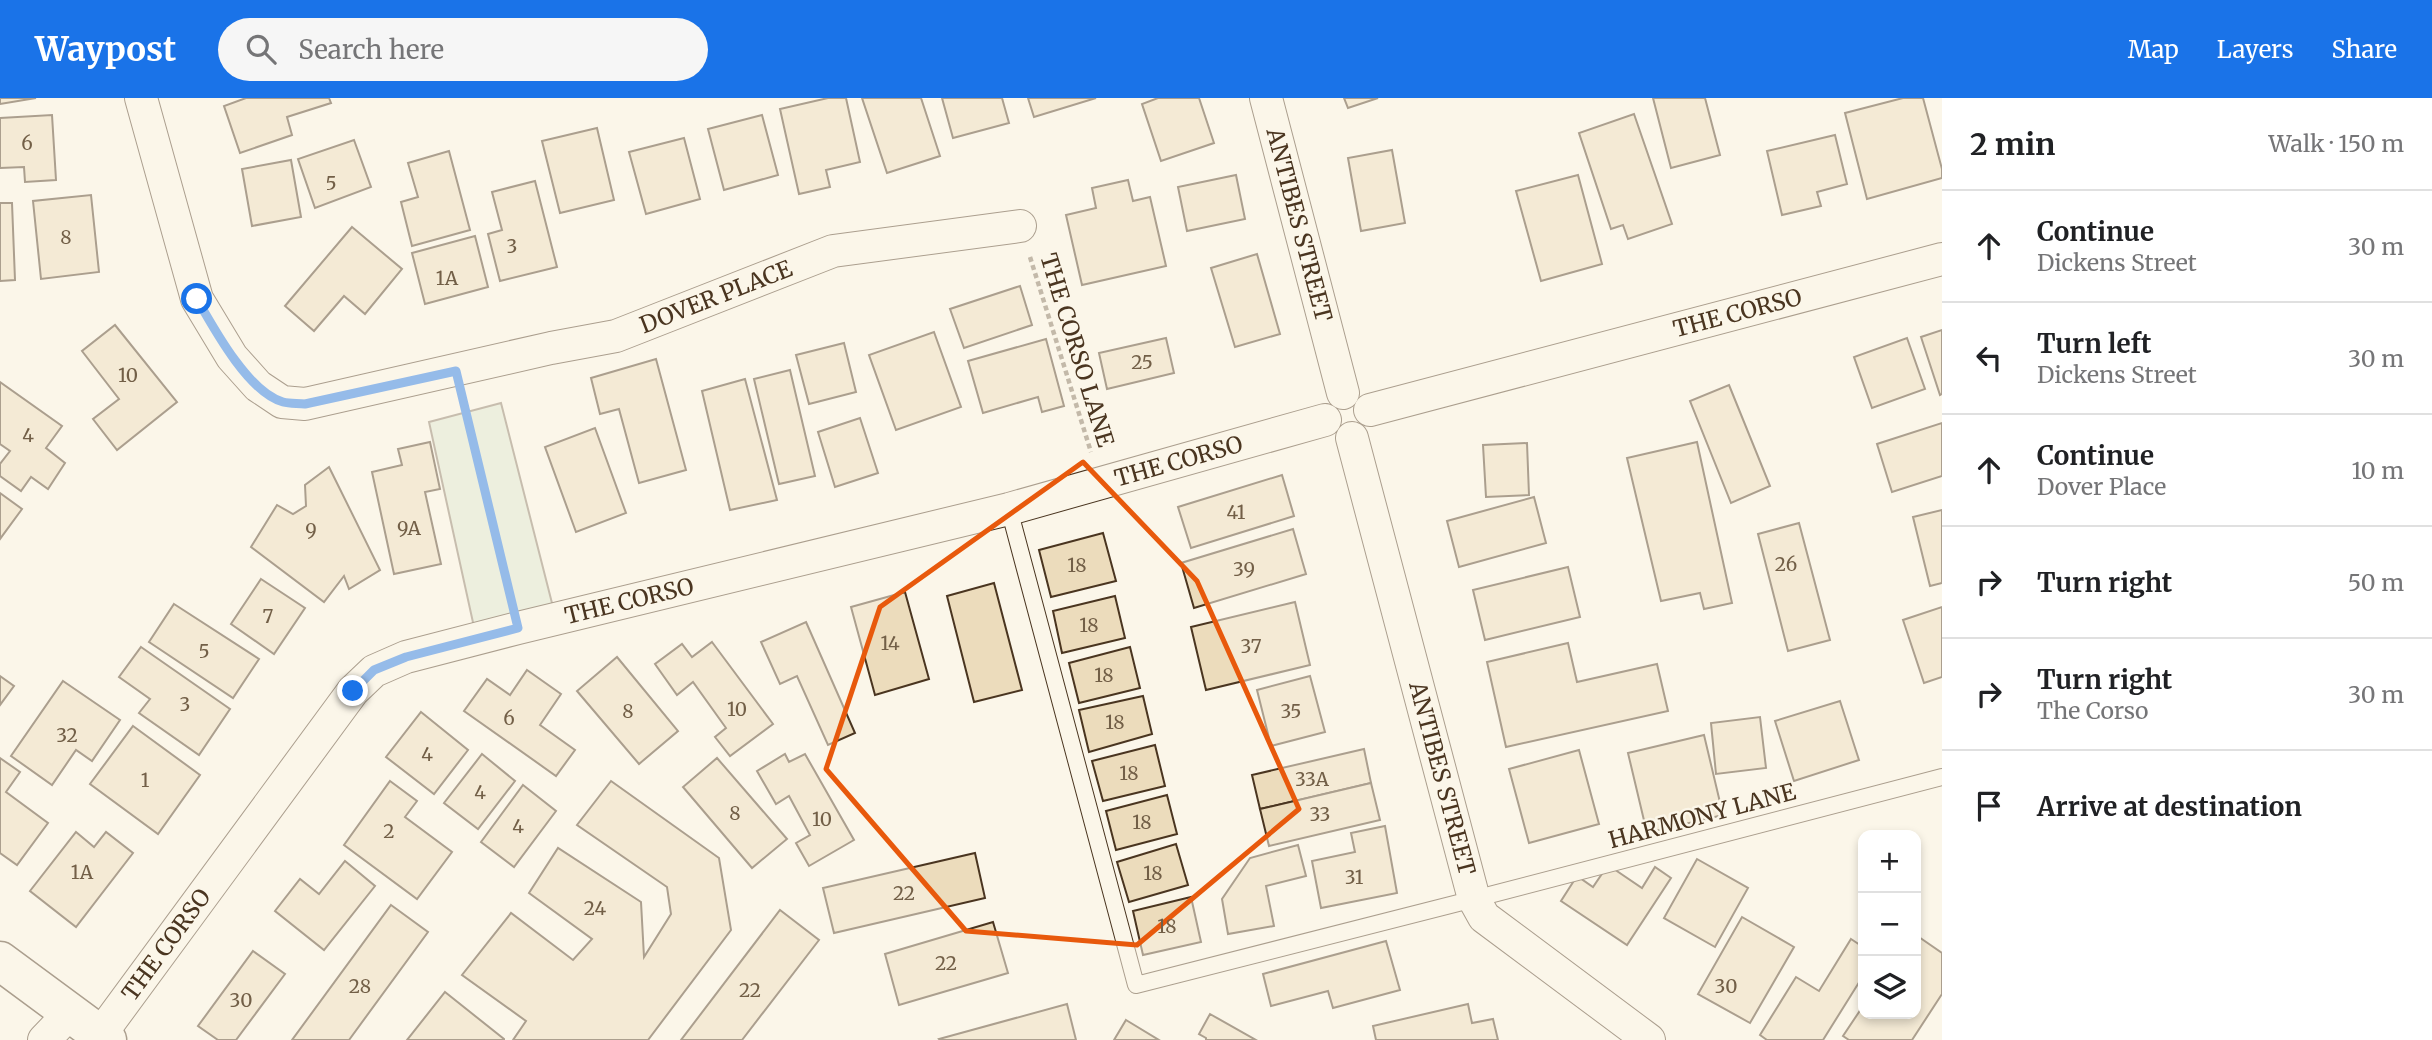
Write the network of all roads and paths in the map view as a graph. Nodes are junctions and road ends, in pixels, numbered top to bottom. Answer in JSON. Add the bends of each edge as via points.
{"nodes":[{"id":1,"x":141,"y":98,"type":"edge"},
{"id":2,"x":1266,"y":98,"type":"edge"},
{"id":3,"x":1020,"y":226,"type":"joint"},
{"id":4,"x":1942,"y":259,"type":"edge"},
{"id":5,"x":456,"y":371,"type":"junction"},
{"id":6,"x":1343,"y":393,"type":"junction"},
{"id":7,"x":1370,"y":410,"type":"junction"},
{"id":8,"x":1325,"y":420,"type":"junction"},
{"id":9,"x":1352,"y":438,"type":"junction"},
{"id":10,"x":1101,"y":484,"type":"junction"},
{"id":11,"x":1009,"y":509,"type":"junction"},
{"id":12,"x":518,"y":628,"type":"junction"},
{"id":13,"x":1942,"y":777,"type":"edge"},
{"id":14,"x":1474,"y":899,"type":"junction"},
{"id":15,"x":0,"y":961,"type":"edge"},
{"id":16,"x":70,"y":1013,"type":"junction"},
{"id":17,"x":104,"y":1038,"type":"edge"},
{"id":18,"x":44,"y":1040,"type":"edge"},
{"id":19,"x":1649,"y":1040,"type":"edge"}],
"edges":[{"from":1,"to":5,"type":"street","name":"DOVER PLACE","via":[[197,299],[232,357],[258,386],[282,402],[305,404]]},
{"from":2,"to":6,"type":"street","name":"ANTIBES STREET"},
{"from":3,"to":5,"type":"street","name":"DOVER PLACE","via":[[833,251],[616,336]]},
{"from":3,"to":10,"type":"path","name":"THE CORSO LANE"},
{"from":4,"to":7,"type":"street","name":"THE CORSO"},
{"from":5,"to":12,"type":"path"},
{"from":6,"to":7,"type":"street","via":[[1357,394]]},
{"from":6,"to":8,"type":"street","via":[[1326,406]]},
{"from":7,"to":9,"type":"street","via":[[1365,431]]},
{"from":8,"to":9,"type":"street","via":[[1338,436]]},
{"from":8,"to":10,"type":"street","name":"THE CORSO"},
{"from":9,"to":14,"type":"street","name":"ANTIBES STREET"},
{"from":10,"to":11,"type":"street","name":"THE CORSO"},
{"from":11,"to":12,"type":"street","name":"THE CORSO"},
{"from":11,"to":14,"type":"lane","name":"HARMONY LANE","via":[[1136,985]]},
{"from":12,"to":17,"type":"street","name":"THE CORSO","via":[[406,657],[374,670],[353,691]]},
{"from":13,"to":14,"type":"lane","name":"HARMONY LANE"},
{"from":14,"to":19,"type":"street","name":"ANTIBES STREET","via":[[1484,916]]},
{"from":15,"to":16,"type":"main road"},
{"from":16,"to":17,"type":"main road"},
{"from":16,"to":18,"type":"street"}]}
